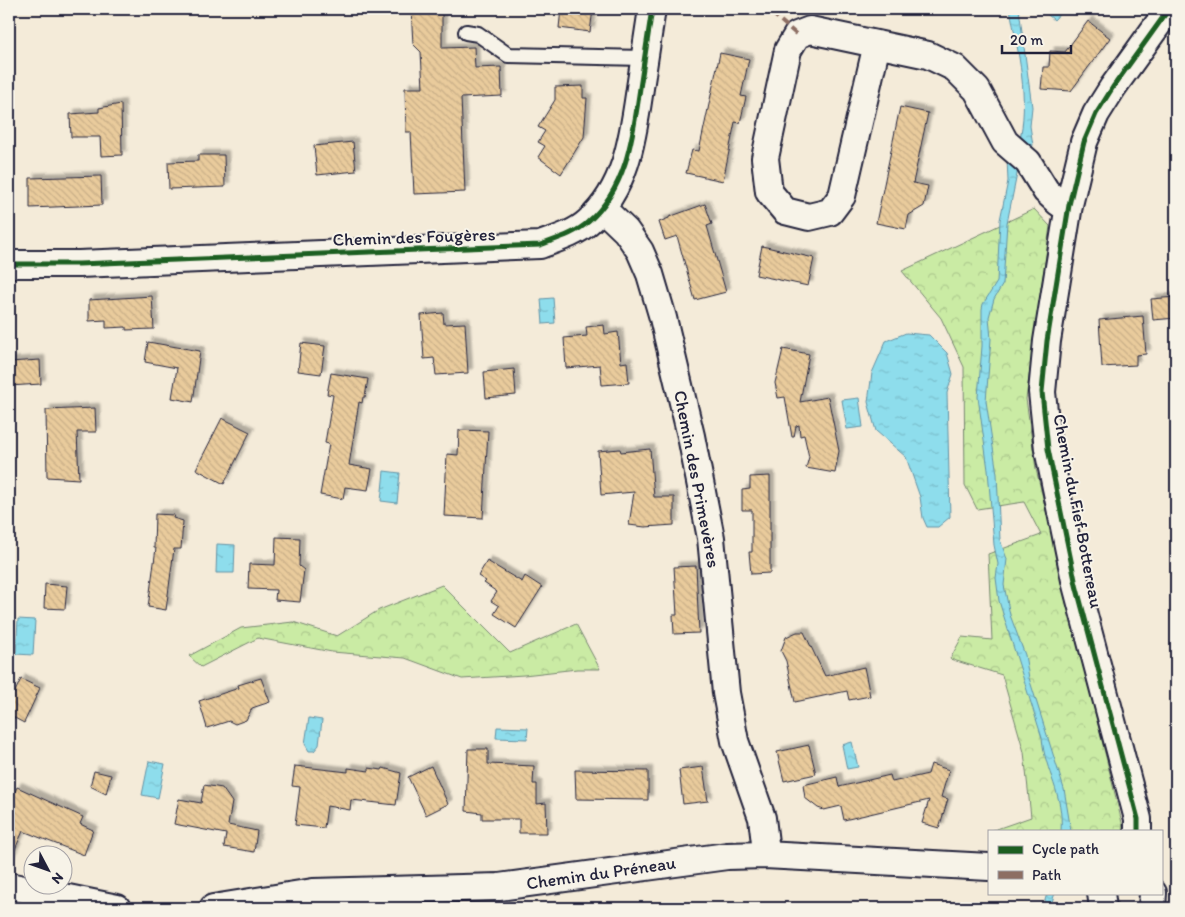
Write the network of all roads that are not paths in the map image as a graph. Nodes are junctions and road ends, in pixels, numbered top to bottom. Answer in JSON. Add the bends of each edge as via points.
{"nodes":[{"id":1,"x":652,"y":9,"type":"edge"},
{"id":2,"x":1169,"y":9,"type":"edge"},
{"id":3,"x":466,"y":32,"type":"dead end"},
{"id":4,"x":877,"y":44,"type":"junction"},
{"id":5,"x":644,"y":58,"type":"junction"},
{"id":6,"x":1069,"y":205,"type":"junction"},
{"id":7,"x":602,"y":208,"type":"junction"},
{"id":8,"x":9,"y":264,"type":"edge"},
{"id":9,"x":1138,"y":830,"type":"edge"},
{"id":10,"x":765,"y":855,"type":"junction"},
{"id":11,"x":988,"y":867,"type":"edge"},
{"id":12,"x":9,"y":886,"type":"edge"},
{"id":13,"x":1101,"y":894,"type":"edge"},
{"id":14,"x":1153,"y":894,"type":"edge"},
{"id":15,"x":117,"y":908,"type":"edge"},
{"id":16,"x":213,"y":908,"type":"edge"},
{"id":17,"x":1103,"y":908,"type":"edge"},
{"id":18,"x":1152,"y":908,"type":"edge"}],
"edges":[{"from":1,"to":5,"type":"street","name":"Chemin des Fougères"},
{"from":2,"to":6,"type":"street","name":"Chemin du Fief Bottereau","via":[[1096,114],[1076,168]]},
{"from":3,"to":5,"type":"lane","via":[[478,34],[508,55]]},
{"from":4,"to":4,"type":"street","via":[[810,30],[797,35],[788,50],[765,158],[769,192],[785,211],[809,217],[830,212],[842,196]]},
{"from":4,"to":6,"type":"street","via":[[928,55],[955,68],[977,90],[1005,142],[1028,162],[1046,191],[1059,203]]},
{"from":5,"to":7,"type":"street","name":"Chemin des Fougères","via":[[627,161],[619,183]]},
{"from":6,"to":9,"type":"street","name":"Chemin du Fief Bottereau","via":[[1042,392],[1047,440],[1076,585],[1138,819]]},
{"from":7,"to":8,"type":"street","name":"Chemin des Fougères","via":[[570,234],[540,245],[79,264]]},
{"from":7,"to":10,"type":"street","name":"Chemin des Primevères","via":[[626,231],[640,252],[663,318],[692,436],[711,538],[726,693],[734,741],[762,818]]},
{"from":10,"to":11,"type":"street","name":"Chemin du Préneau"},
{"from":10,"to":16,"type":"street","name":"Chemin du Préneau","via":[[727,856],[499,887],[313,892]]},
{"from":12,"to":15,"type":"street"},
{"from":13,"to":17,"type":"street"},
{"from":14,"to":18,"type":"street"}]}
